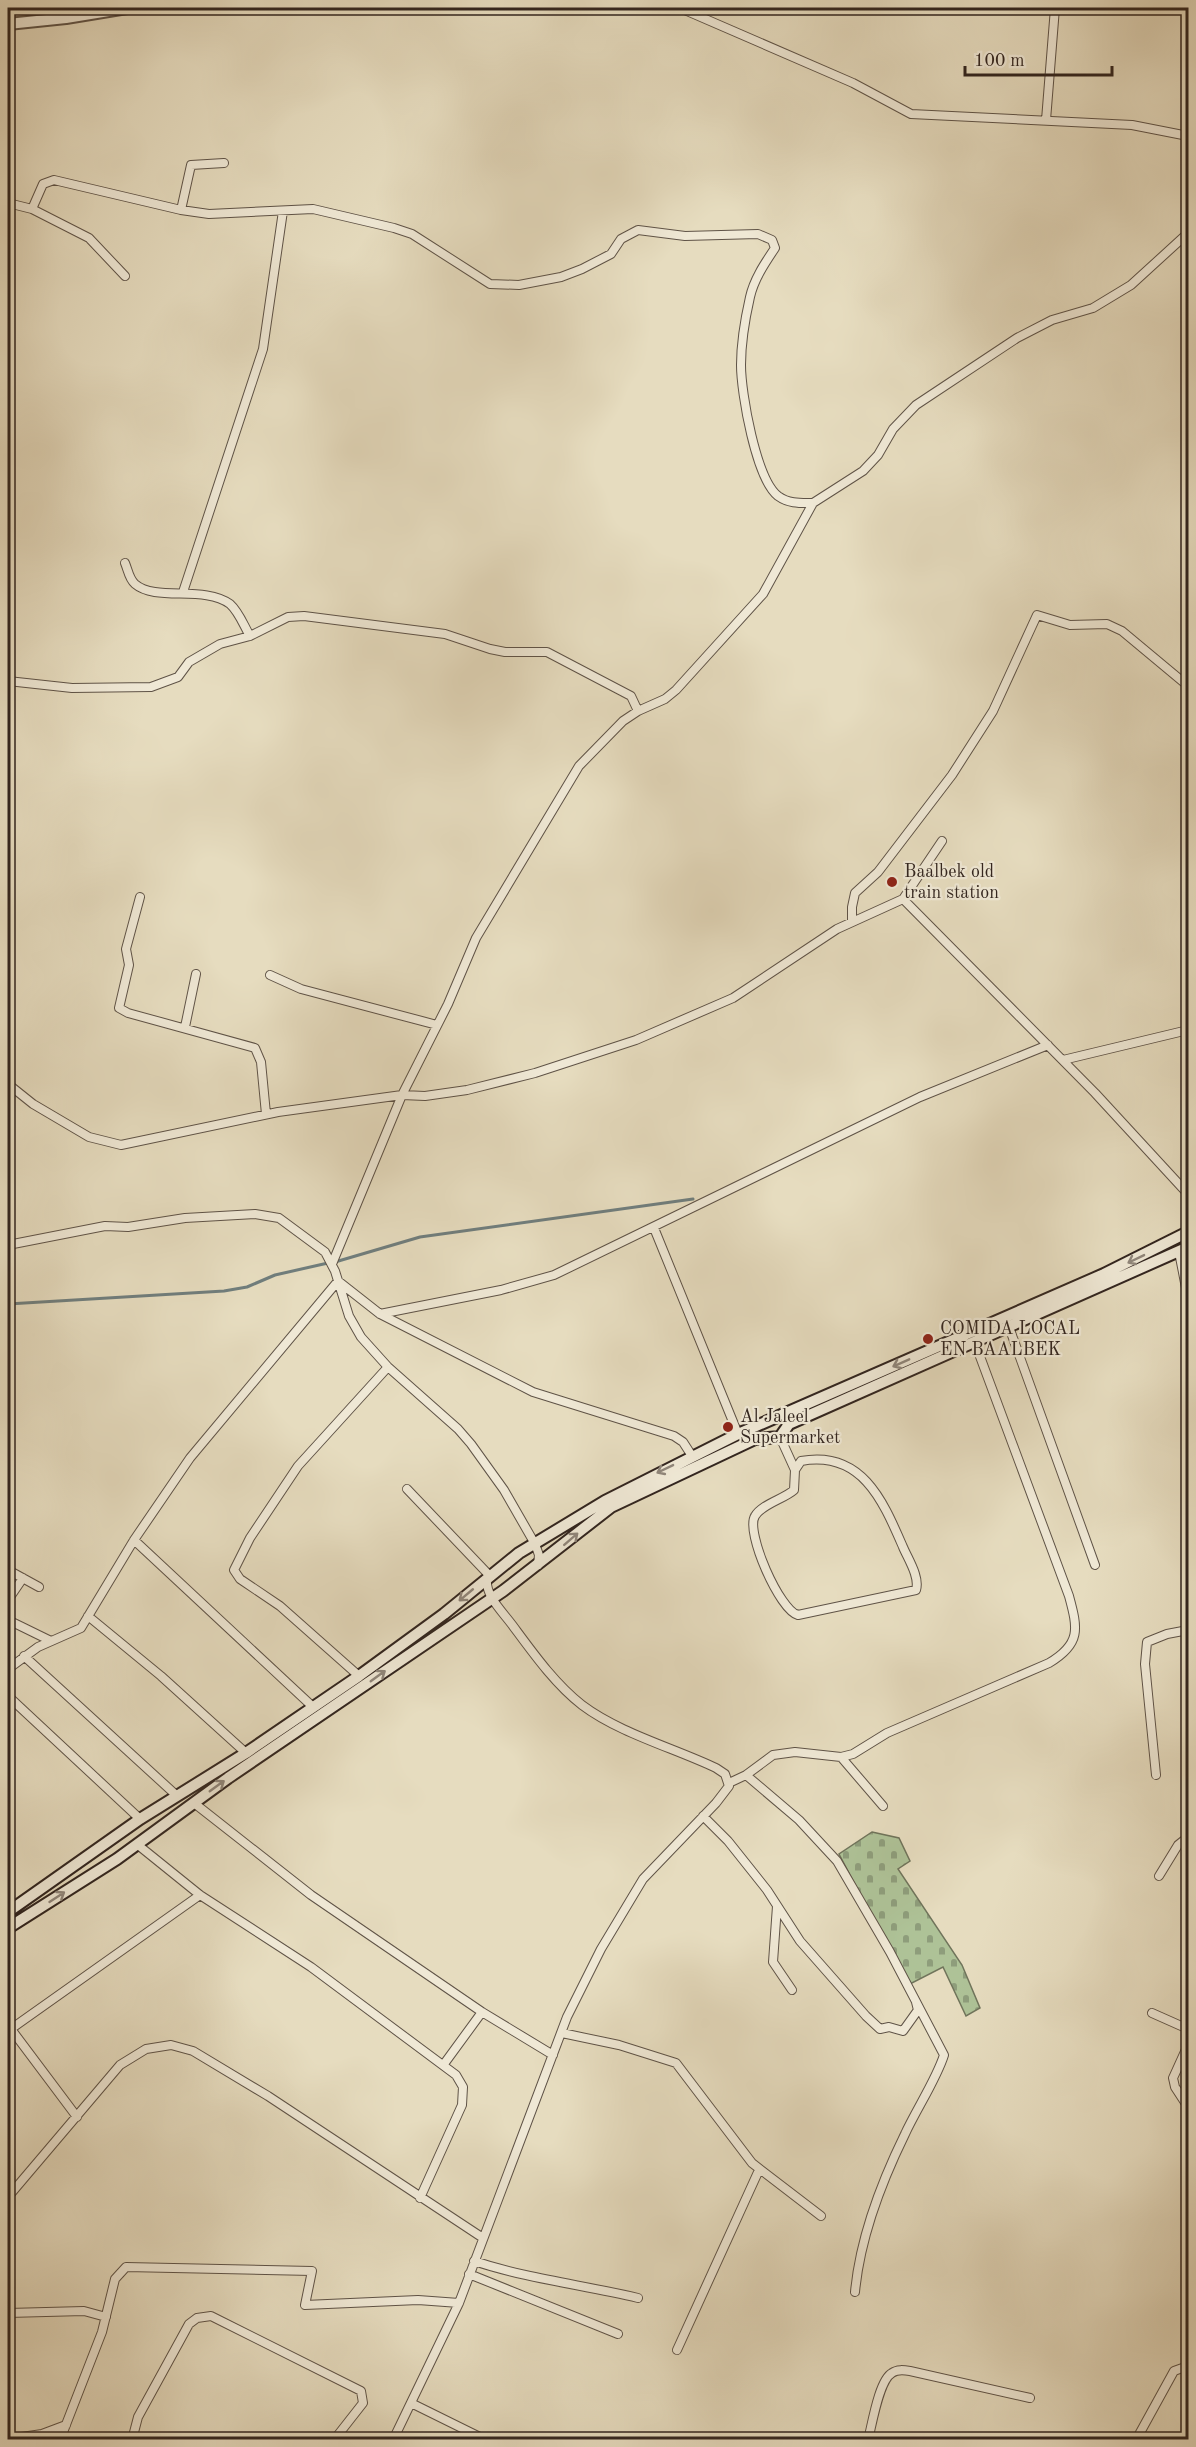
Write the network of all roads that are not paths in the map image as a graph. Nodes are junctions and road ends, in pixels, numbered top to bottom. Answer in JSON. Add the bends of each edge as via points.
{"nodes":[{"id":1,"x":127,"y":8,"type":"edge"},
{"id":2,"x":680,"y":8,"type":"edge"},
{"id":3,"x":1055,"y":8,"type":"edge"},
{"id":4,"x":8,"y":24,"type":"edge"},
{"id":5,"x":1046,"y":120,"type":"junction"},
{"id":6,"x":1188,"y":136,"type":"edge"},
{"id":7,"x":224,"y":163,"type":"dead end"},
{"id":8,"x":8,"y":203,"type":"edge"},
{"id":9,"x":32,"y":209,"type":"junction"},
{"id":10,"x":181,"y":210,"type":"junction"},
{"id":11,"x":283,"y":211,"type":"junction"},
{"id":12,"x":1188,"y":233,"type":"edge"},
{"id":13,"x":125,"y":276,"type":"dead end"},
{"id":14,"x":813,"y":503,"type":"junction"},
{"id":15,"x":125,"y":563,"type":"dead end"},
{"id":16,"x":183,"y":592,"type":"junction"},
{"id":17,"x":250,"y":636,"type":"junction"},
{"id":18,"x":8,"y":681,"type":"edge"},
{"id":19,"x":1188,"y":686,"type":"edge"},
{"id":20,"x":638,"y":711,"type":"junction"},
{"id":21,"x":942,"y":841,"type":"dead end"},
{"id":22,"x":140,"y":897,"type":"dead end"},
{"id":23,"x":903,"y":899,"type":"junction"},
{"id":24,"x":852,"y":922,"type":"junction"},
{"id":25,"x":196,"y":974,"type":"dead end"},
{"id":26,"x":270,"y":975,"type":"dead end"},
{"id":27,"x":437,"y":1024,"type":"junction"},
{"id":28,"x":185,"y":1027,"type":"junction"},
{"id":29,"x":1188,"y":1030,"type":"edge"},
{"id":30,"x":1048,"y":1045,"type":"junction"},
{"id":31,"x":1063,"y":1060,"type":"junction"},
{"id":32,"x":8,"y":1084,"type":"edge"},
{"id":33,"x":402,"y":1095,"type":"junction"},
{"id":34,"x":266,"y":1114,"type":"junction"},
{"id":35,"x":1188,"y":1194,"type":"edge"},
{"id":36,"x":654,"y":1228,"type":"junction"},
{"id":37,"x":1188,"y":1232,"type":"edge"},
{"id":38,"x":8,"y":1245,"type":"edge"},
{"id":39,"x":1184,"y":1250,"type":"edge"},
{"id":40,"x":332,"y":1264,"type":"junction"},
{"id":41,"x":338,"y":1281,"type":"junction"},
{"id":42,"x":1188,"y":1298,"type":"edge"},
{"id":43,"x":380,"y":1314,"type":"junction"},
{"id":44,"x":1009,"y":1327,"type":"junction"},
{"id":45,"x":975,"y":1343,"type":"junction"},
{"id":46,"x":388,"y":1367,"type":"junction"},
{"id":47,"x":738,"y":1434,"type":"junction"},
{"id":48,"x":780,"y":1437,"type":"junction"},
{"id":49,"x":692,"y":1456,"type":"junction"},
{"id":50,"x":795,"y":1470,"type":"junction"},
{"id":51,"x":407,"y":1488,"type":"dead end"},
{"id":52,"x":134,"y":1540,"type":"junction"},
{"id":53,"x":535,"y":1544,"type":"junction"},
{"id":54,"x":1095,"y":1565,"type":"dead end"},
{"id":55,"x":538,"y":1567,"type":"junction"},
{"id":56,"x":8,"y":1570,"type":"edge"},
{"id":57,"x":488,"y":1576,"type":"junction"},
{"id":58,"x":23,"y":1578,"type":"junction"},
{"id":59,"x":39,"y":1587,"type":"dead end"},
{"id":60,"x":492,"y":1598,"type":"junction"},
{"id":61,"x":8,"y":1600,"type":"edge"},
{"id":62,"x":88,"y":1616,"type":"junction"},
{"id":63,"x":8,"y":1620,"type":"edge"},
{"id":64,"x":1188,"y":1630,"type":"edge"},
{"id":65,"x":51,"y":1641,"type":"junction"},
{"id":66,"x":24,"y":1656,"type":"junction"},
{"id":67,"x":8,"y":1669,"type":"edge"},
{"id":68,"x":359,"y":1676,"type":"junction"},
{"id":69,"x":8,"y":1696,"type":"edge"},
{"id":70,"x":313,"y":1707,"type":"junction"},
{"id":71,"x":246,"y":1753,"type":"junction"},
{"id":72,"x":841,"y":1757,"type":"junction"},
{"id":73,"x":746,"y":1775,"type":"junction"},
{"id":74,"x":1156,"y":1775,"type":"dead end"},
{"id":75,"x":729,"y":1783,"type":"junction"},
{"id":76,"x":176,"y":1796,"type":"junction"},
{"id":77,"x":194,"y":1803,"type":"junction"},
{"id":78,"x":883,"y":1806,"type":"dead end"},
{"id":79,"x":143,"y":1816,"type":"junction"},
{"id":80,"x":703,"y":1816,"type":"junction"},
{"id":81,"x":156,"y":1830,"type":"junction"},
{"id":82,"x":1188,"y":1837,"type":"edge"},
{"id":83,"x":105,"y":1843,"type":"junction"},
{"id":84,"x":138,"y":1845,"type":"junction"},
{"id":85,"x":117,"y":1859,"type":"junction"},
{"id":86,"x":1158,"y":1876,"type":"dead end"},
{"id":87,"x":200,"y":1894,"type":"junction"},
{"id":88,"x":777,"y":1905,"type":"junction"},
{"id":89,"x":8,"y":1912,"type":"edge"},
{"id":90,"x":8,"y":1928,"type":"edge"},
{"id":91,"x":792,"y":1990,"type":"dead end"},
{"id":92,"x":916,"y":2000,"type":"junction"},
{"id":93,"x":482,"y":2012,"type":"junction"},
{"id":94,"x":1152,"y":2013,"type":"dead end"},
{"id":95,"x":1188,"y":2029,"type":"edge"},
{"id":96,"x":9,"y":2030,"type":"edge"},
{"id":97,"x":562,"y":2033,"type":"junction"},
{"id":98,"x":1188,"y":2045,"type":"edge"},
{"id":99,"x":553,"y":2055,"type":"junction"},
{"id":100,"x":444,"y":2064,"type":"junction"},
{"id":101,"x":1188,"y":2107,"type":"edge"},
{"id":102,"x":77,"y":2117,"type":"junction"},
{"id":103,"x":759,"y":2170,"type":"junction"},
{"id":104,"x":8,"y":2197,"type":"edge"},
{"id":105,"x":420,"y":2198,"type":"junction"},
{"id":106,"x":821,"y":2216,"type":"dead end"},
{"id":107,"x":483,"y":2238,"type":"junction"},
{"id":108,"x":474,"y":2261,"type":"junction"},
{"id":109,"x":469,"y":2274,"type":"junction"},
{"id":110,"x":855,"y":2292,"type":"dead end"},
{"id":111,"x":638,"y":2298,"type":"dead end"},
{"id":112,"x":459,"y":2303,"type":"junction"},
{"id":113,"x":8,"y":2313,"type":"edge"},
{"id":114,"x":106,"y":2317,"type":"junction"},
{"id":115,"x":618,"y":2334,"type":"dead end"},
{"id":116,"x":677,"y":2350,"type":"dead end"},
{"id":117,"x":1188,"y":2366,"type":"edge"},
{"id":118,"x":1030,"y":2398,"type":"dead end"},
{"id":119,"x":411,"y":2403,"type":"junction"},
{"id":120,"x":66,"y":2425,"type":"junction"},
{"id":121,"x":8,"y":2439,"type":"edge"},
{"id":122,"x":60,"y":2439,"type":"edge"},
{"id":123,"x":132,"y":2439,"type":"edge"},
{"id":124,"x":334,"y":2439,"type":"edge"},
{"id":125,"x":393,"y":2439,"type":"edge"},
{"id":126,"x":486,"y":2439,"type":"edge"},
{"id":127,"x":868,"y":2439,"type":"edge"},
{"id":128,"x":1136,"y":2439,"type":"edge"}],
"edges":[{"from":1,"to":4,"type":"main road"},
{"from":2,"to":5,"type":"street","via":[[853,82],[911,114]]},
{"from":3,"to":5,"type":"street"},
{"from":5,"to":6,"type":"street","via":[[1132,125]]},
{"from":7,"to":10,"type":"street","via":[[190,165]]},
{"from":8,"to":9,"type":"street"},
{"from":9,"to":10,"type":"street","via":[[43,184],[54,180]]},
{"from":9,"to":13,"type":"street","via":[[89,238]]},
{"from":10,"to":11,"type":"street","via":[[209,214]]},
{"from":11,"to":14,"type":"street","via":[[313,209],[412,234],[490,284],[501,286],[542,281],[582,270],[611,254],[621,239],[638,230],[685,236],[758,234],[769,238],[775,248],[756,282],[741,349],[744,386],[754,446],[768,484],[786,501]]},
{"from":11,"to":16,"type":"street","via":[[263,349]]},
{"from":12,"to":14,"type":"street","via":[[1131,285],[1093,308],[1052,320],[1017,338],[916,405],[863,471]]},
{"from":14,"to":20,"type":"street","via":[[763,594],[676,690]]},
{"from":15,"to":16,"type":"street","via":[[133,582],[140,587]]},
{"from":16,"to":17,"type":"street","via":[[229,604]]},
{"from":17,"to":18,"type":"street","via":[[205,651],[189,662],[178,677],[151,687],[63,688]]},
{"from":17,"to":20,"type":"street","via":[[288,617],[304,616],[446,634],[506,652],[538,650],[631,696]]},
{"from":19,"to":24,"type":"street","via":[[1122,631],[1107,624],[1070,625],[1037,615],[993,711],[952,775],[878,872],[855,893]]},
{"from":20,"to":27,"type":"street","via":[[579,766],[476,938]]},
{"from":21,"to":23,"type":"street"},
{"from":22,"to":28,"type":"street","via":[[126,949],[129,964],[119,1008]]},
{"from":23,"to":24,"type":"street"},
{"from":23,"to":30,"type":"street"},
{"from":24,"to":33,"type":"street","via":[[733,998],[636,1040],[583,1059],[467,1090]]},
{"from":25,"to":28,"type":"street"},
{"from":26,"to":27,"type":"street","via":[[301,989]]},
{"from":27,"to":33,"type":"street"},
{"from":28,"to":34,"type":"street","via":[[255,1048],[261,1062]]},
{"from":29,"to":31,"type":"street"},
{"from":30,"to":31,"type":"street"},
{"from":30,"to":36,"type":"street","via":[[920,1097]]},
{"from":31,"to":35,"type":"street"},
{"from":32,"to":34,"type":"street","via":[[68,1126],[109,1144],[135,1143]]},
{"from":33,"to":34,"type":"street"},
{"from":33,"to":40,"type":"street"},
{"from":36,"to":43,"type":"street","via":[[529,1284]]},
{"from":36,"to":47,"type":"street"},
{"from":37,"to":47,"type":"main road","one_way":true,"via":[[1104,1274]]},
{"from":38,"to":40,"type":"street","via":[[105,1226],[255,1214],[279,1218],[325,1252]]},
{"from":39,"to":42,"type":"street"},
{"from":39,"to":44,"type":"main road"},
{"from":40,"to":41,"type":"street"},
{"from":41,"to":43,"type":"street"},
{"from":41,"to":46,"type":"street","via":[[356,1328]]},
{"from":41,"to":52,"type":"street","via":[[190,1458]]},
{"from":43,"to":49,"type":"street","via":[[532,1392],[674,1436]]},
{"from":44,"to":45,"type":"main road"},
{"from":44,"to":54,"type":"street"},
{"from":45,"to":48,"type":"main road","via":[[789,1424]]},
{"from":45,"to":72,"type":"street","via":[[1069,1596],[1077,1623],[1074,1638],[1065,1653],[1049,1663],[910,1722],[860,1751]]},
{"from":46,"to":53,"type":"street","via":[[458,1428],[504,1490]]},
{"from":46,"to":68,"type":"street","via":[[298,1466],[250,1538],[234,1570]]},
{"from":47,"to":49,"type":"main road"},
{"from":48,"to":50,"type":"street"},
{"from":55,"to":48,"type":"main road","one_way":true,"via":[[621,1502],[755,1439]]},
{"from":49,"to":53,"type":"main road","one_way":true,"via":[[614,1496]]},
{"from":50,"to":50,"type":"street","via":[[801,1461],[820,1459],[864,1478],[885,1505],[913,1570],[916,1590],[798,1615],[788,1610],[772,1582],[753,1524],[756,1514],[794,1490]]},
{"from":51,"to":57,"type":"street"},
{"from":52,"to":62,"type":"street"},
{"from":52,"to":70,"type":"street"},
{"from":53,"to":55,"type":"street"},
{"from":53,"to":57,"type":"main road"},
{"from":55,"to":60,"type":"main road"},
{"from":56,"to":58,"type":"street"},
{"from":57,"to":60,"type":"street","via":[[486,1590]]},
{"from":57,"to":68,"type":"main road","one_way":true,"via":[[444,1614]]},
{"from":58,"to":59,"type":"street"},
{"from":58,"to":61,"type":"street"},
{"from":60,"to":75,"type":"street","via":[[544,1666],[581,1704],[604,1719],[716,1768]]},
{"from":77,"to":60,"type":"main road","one_way":true},
{"from":62,"to":65,"type":"street","via":[[78,1630]]},
{"from":62,"to":71,"type":"street"},
{"from":63,"to":65,"type":"street"},
{"from":64,"to":74,"type":"street","via":[[1147,1642],[1145,1664]]},
{"from":65,"to":66,"type":"street"},
{"from":66,"to":67,"type":"street"},
{"from":66,"to":76,"type":"street"},
{"from":68,"to":70,"type":"main road"},
{"from":69,"to":79,"type":"street"},
{"from":70,"to":71,"type":"main road"},
{"from":71,"to":76,"type":"main road"},
{"from":72,"to":73,"type":"street","via":[[786,1753],[767,1758]]},
{"from":72,"to":78,"type":"street"},
{"from":73,"to":75,"type":"street"},
{"from":73,"to":92,"type":"street","via":[[804,1825],[837,1861]]},
{"from":75,"to":80,"type":"street","via":[[726,1792]]},
{"from":76,"to":79,"type":"main road"},
{"from":77,"to":81,"type":"main road"},
{"from":77,"to":93,"type":"street","via":[[311,1895]]},
{"from":79,"to":81,"type":"main road"},
{"from":79,"to":83,"type":"main road"},
{"from":80,"to":88,"type":"street","via":[[743,1859]]},
{"from":80,"to":97,"type":"street","via":[[643,1879],[592,1966]]},
{"from":81,"to":84,"type":"main road"},
{"from":82,"to":86,"type":"street","via":[[1178,1845]]},
{"from":83,"to":85,"type":"main road"},
{"from":83,"to":89,"type":"main road"},
{"from":84,"to":85,"type":"main road"},
{"from":84,"to":87,"type":"street"},
{"from":90,"to":85,"type":"main road","one_way":true},
{"from":87,"to":96,"type":"street"},
{"from":87,"to":100,"type":"street","via":[[311,1967]]},
{"from":88,"to":91,"type":"street","via":[[773,1962]]},
{"from":88,"to":92,"type":"street","via":[[800,1941],[880,2029],[903,2031],[918,2010]]},
{"from":92,"to":110,"type":"street","via":[[943,2058],[877,2201],[859,2261]]},
{"from":93,"to":99,"type":"street"},
{"from":93,"to":100,"type":"street"},
{"from":94,"to":95,"type":"street"},
{"from":96,"to":102,"type":"street"},
{"from":97,"to":99,"type":"street"},
{"from":97,"to":103,"type":"street","via":[[627,2047],[676,2063],[736,2146]]},
{"from":98,"to":101,"type":"street","via":[[1173,2078]]},
{"from":99,"to":107,"type":"street"},
{"from":100,"to":105,"type":"street","via":[[461,2081],[464,2097]]},
{"from":102,"to":104,"type":"street"},
{"from":102,"to":105,"type":"street","via":[[129,2057],[146,2049],[171,2045],[193,2051],[268,2096]]},
{"from":103,"to":106,"type":"street"},
{"from":103,"to":116,"type":"street"},
{"from":105,"to":107,"type":"street"},
{"from":107,"to":108,"type":"street"},
{"from":108,"to":109,"type":"street"},
{"from":108,"to":111,"type":"street","via":[[510,2274]]},
{"from":109,"to":112,"type":"street"},
{"from":109,"to":115,"type":"street"},
{"from":112,"to":114,"type":"street","via":[[418,2300],[305,2305],[312,2271],[132,2266],[118,2274]]},
{"from":112,"to":119,"type":"street"},
{"from":113,"to":114,"type":"street","via":[[75,2311]]},
{"from":114,"to":120,"type":"street"},
{"from":117,"to":128,"type":"street","via":[[1174,2371]]},
{"from":118,"to":127,"type":"street","via":[[896,2371],[884,2383]]},
{"from":119,"to":125,"type":"street"},
{"from":119,"to":126,"type":"street"},
{"from":120,"to":121,"type":"street","via":[[42,2434]]},
{"from":120,"to":122,"type":"street"},
{"from":123,"to":124,"type":"street","via":[[138,2417],[189,2324],[211,2316],[361,2391],[363,2403]]}]}
